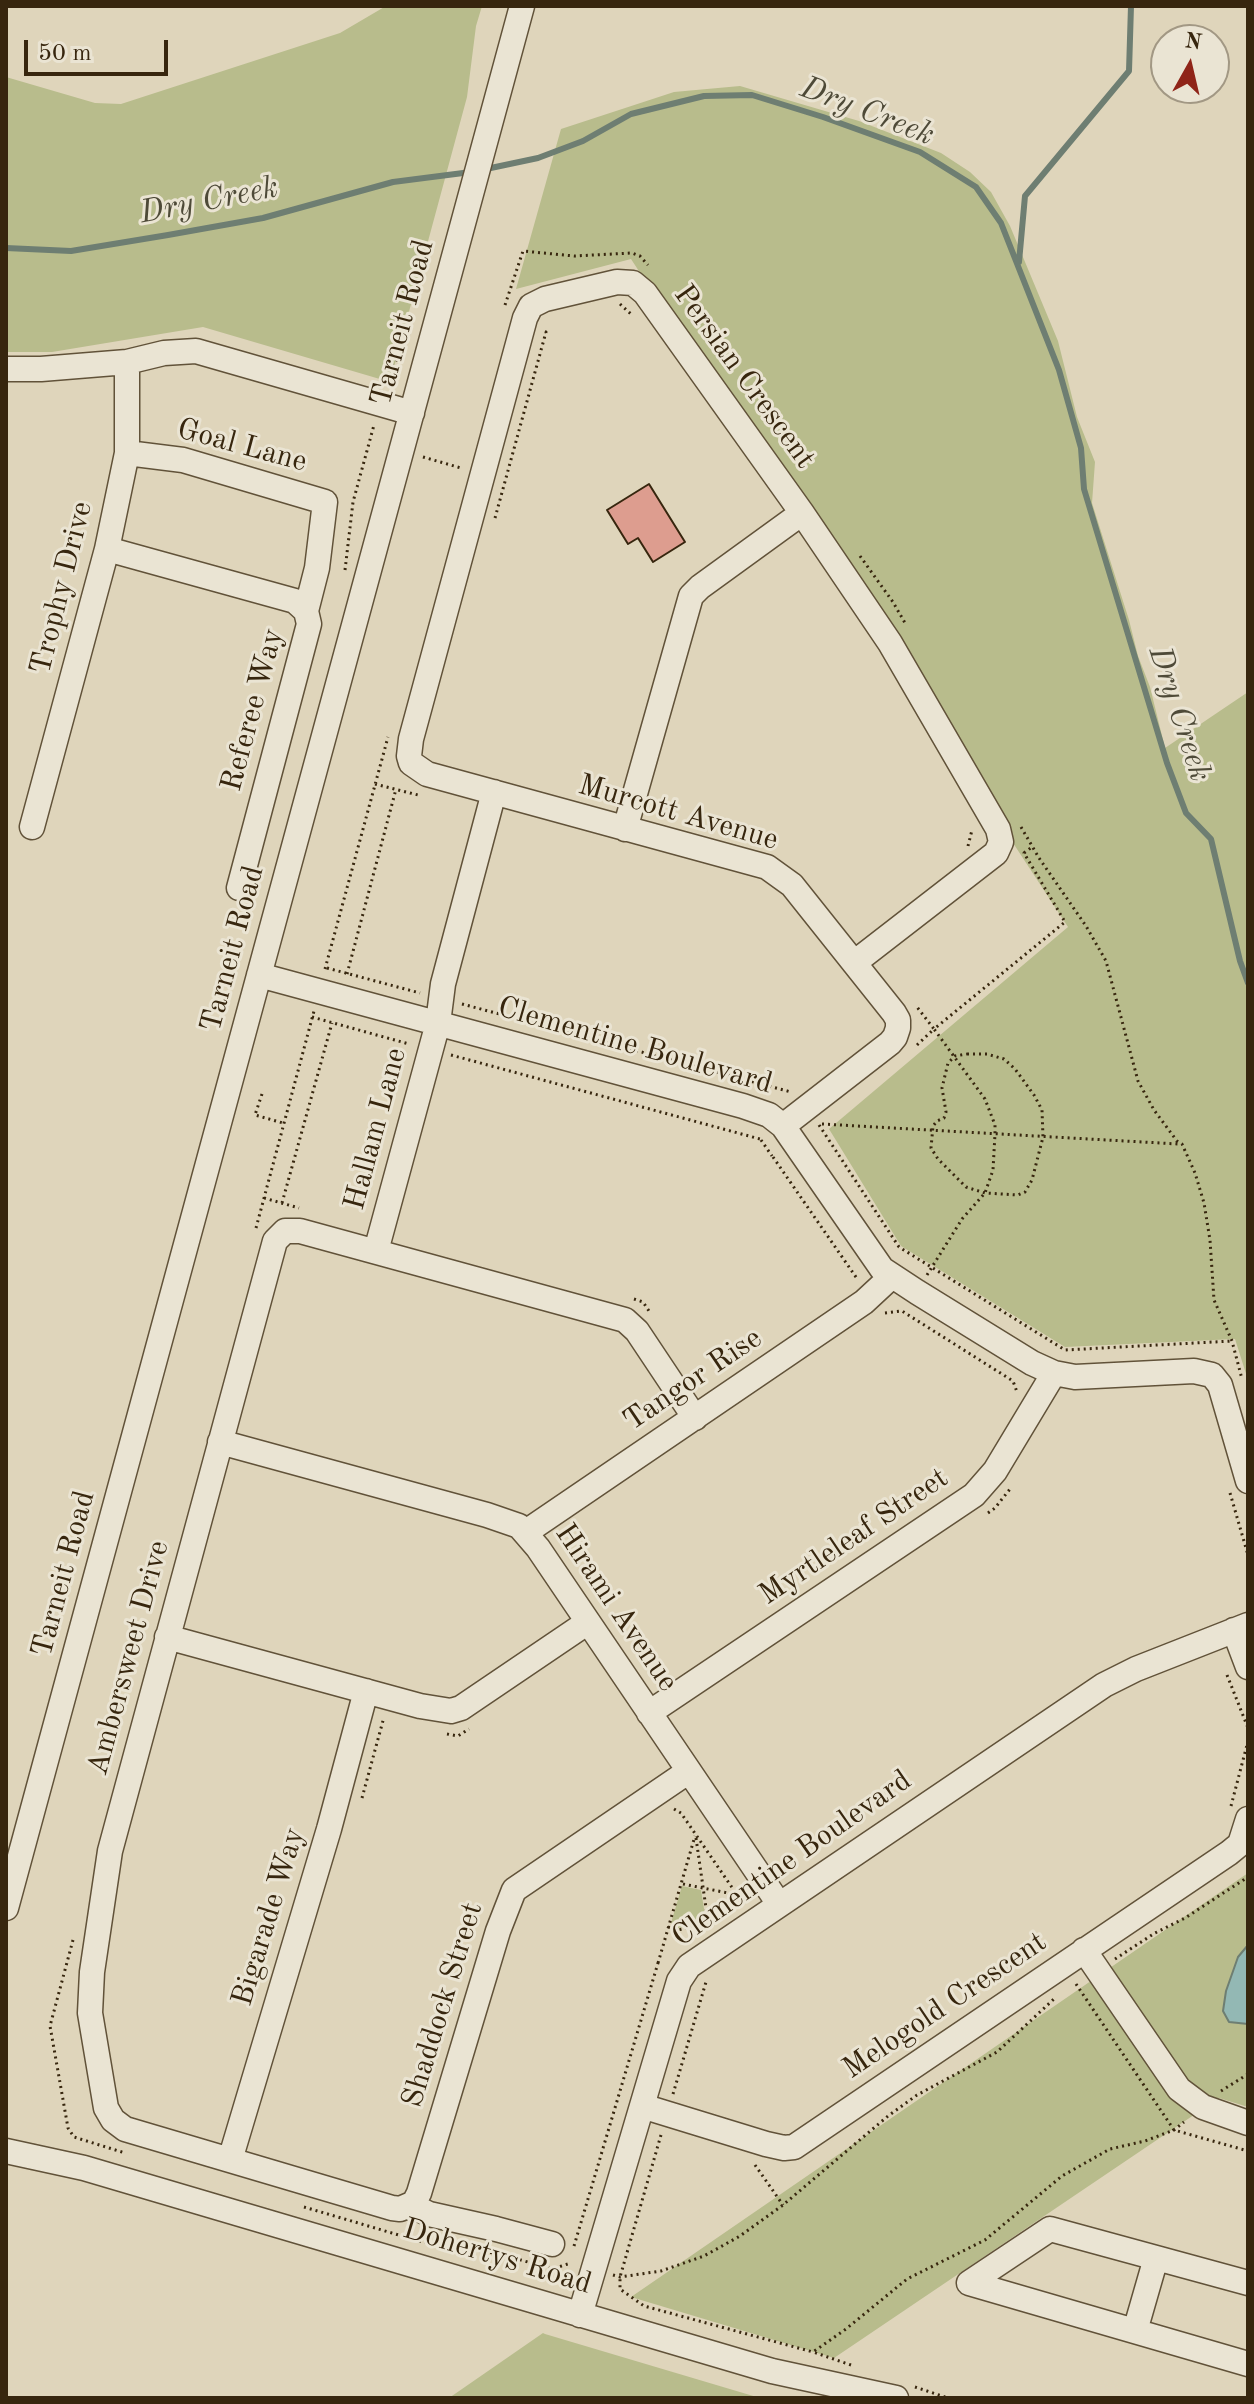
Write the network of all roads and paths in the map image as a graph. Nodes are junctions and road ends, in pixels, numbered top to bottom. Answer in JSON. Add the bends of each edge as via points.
{"nodes":[{"id":1,"x":522,"y":6,"type":"edge"},
{"id":2,"x":652,"y":269,"type":"dead end"},
{"id":3,"x":620,"y":304,"type":"dead end"},
{"id":4,"x":505,"y":306,"type":"dead end"},
{"id":5,"x":632,"y":315,"type":"dead end"},
{"id":6,"x":412,"y":328,"type":"dead end"},
{"id":7,"x":127,"y":362,"type":"junction"},
{"id":8,"x":6,"y":369,"type":"edge"},
{"id":9,"x":380,"y":404,"type":"junction"},
{"id":10,"x":412,"y":413,"type":"junction"},
{"id":11,"x":127,"y":453,"type":"junction"},
{"id":12,"x":802,"y":513,"type":"junction"},
{"id":13,"x":107,"y":549,"type":"junction"},
{"id":14,"x":858,"y":555,"type":"dead end"},
{"id":15,"x":343,"y":580,"type":"dead end"},
{"id":16,"x":306,"y":611,"type":"junction"},
{"id":17,"x":908,"y":629,"type":"dead end"},
{"id":18,"x":392,"y":724,"type":"dead end"},
{"id":19,"x":411,"y":763,"type":"joint"},
{"id":20,"x":396,"y":789,"type":"dead end"},
{"id":21,"x":494,"y":792,"type":"junction"},
{"id":22,"x":1020,"y":826,"type":"dead end"},
{"id":23,"x":32,"y":827,"type":"dead end"},
{"id":24,"x":625,"y":829,"type":"junction"},
{"id":25,"x":1032,"y":847,"type":"junction"},
{"id":26,"x":239,"y":888,"type":"dead end"},
{"id":27,"x":854,"y":963,"type":"junction"},
{"id":28,"x":347,"y":974,"type":"dead end"},
{"id":29,"x":259,"y":975,"type":"junction"},
{"id":30,"x":319,"y":991,"type":"junction"},
{"id":31,"x":909,"y":997,"type":"dead end"},
{"id":32,"x":312,"y":1017,"type":"junction"},
{"id":33,"x":332,"y":1023,"type":"junction"},
{"id":34,"x":438,"y":1023,"type":"junction"},
{"id":35,"x":934,"y":1029,"type":"junction"},
{"id":36,"x":914,"y":1047,"type":"dead end"},
{"id":37,"x":431,"y":1050,"type":"junction"},
{"id":38,"x":955,"y":1056,"type":"junction"},
{"id":39,"x":262,"y":1094,"type":"dead end"},
{"id":40,"x":831,"y":1114,"type":"dead end"},
{"id":41,"x":283,"y":1123,"type":"junction"},
{"id":42,"x":783,"y":1126,"type":"junction"},
{"id":43,"x":932,"y":1131,"type":"junction"},
{"id":44,"x":995,"y":1134,"type":"junction"},
{"id":45,"x":1043,"y":1137,"type":"junction"},
{"id":46,"x":1182,"y":1144,"type":"junction"},
{"id":47,"x":985,"y":1193,"type":"junction"},
{"id":48,"x":282,"y":1203,"type":"dead end"},
{"id":49,"x":256,"y":1228,"type":"dead end"},
{"id":50,"x":376,"y":1251,"type":"junction"},
{"id":51,"x":892,"y":1276,"type":"junction"},
{"id":52,"x":628,"y":1298,"type":"dead end"},
{"id":53,"x":870,"y":1298,"type":"junction"},
{"id":54,"x":910,"y":1302,"type":"junction"},
{"id":55,"x":651,"y":1314,"type":"dead end"},
{"id":56,"x":1054,"y":1373,"type":"junction"},
{"id":57,"x":1246,"y":1390,"type":"dead end"},
{"id":58,"x":695,"y":1418,"type":"junction"},
{"id":59,"x":220,"y":1442,"type":"junction"},
{"id":60,"x":1248,"y":1481,"type":"edge"},
{"id":61,"x":526,"y":1532,"type":"junction"},
{"id":62,"x":588,"y":1622,"type":"junction"},
{"id":63,"x":1241,"y":1627,"type":"edge"},
{"id":64,"x":167,"y":1637,"type":"junction"},
{"id":65,"x":1237,"y":1669,"type":"edge"},
{"id":66,"x":366,"y":1691,"type":"junction"},
{"id":67,"x":649,"y":1713,"type":"junction"},
{"id":68,"x":384,"y":1717,"type":"dead end"},
{"id":69,"x":1248,"y":1728,"type":"edge"},
{"id":70,"x":1248,"y":1741,"type":"edge"},
{"id":71,"x":689,"y":1771,"type":"junction"},
{"id":72,"x":661,"y":1789,"type":"junction"},
{"id":73,"x":360,"y":1803,"type":"dead end"},
{"id":74,"x":1239,"y":1814,"type":"edge"},
{"id":75,"x":696,"y":1834,"type":"junction"},
{"id":76,"x":681,"y":1884,"type":"junction"},
{"id":77,"x":704,"y":1889,"type":"junction"},
{"id":78,"x":738,"y":1895,"type":"junction"},
{"id":79,"x":779,"y":1904,"type":"junction"},
{"id":80,"x":6,"y":1908,"type":"edge"},
{"id":81,"x":707,"y":1915,"type":"junction"},
{"id":82,"x":754,"y":1921,"type":"junction"},
{"id":83,"x":668,"y":1927,"type":"junction"},
{"id":84,"x":76,"y":1931,"type":"dead end"},
{"id":85,"x":1084,"y":1950,"type":"junction"},
{"id":86,"x":658,"y":1963,"type":"junction"},
{"id":87,"x":684,"y":1972,"type":"junction"},
{"id":88,"x":50,"y":2026,"type":"dead end"},
{"id":89,"x":642,"y":2106,"type":"junction"},
{"id":90,"x":667,"y":2113,"type":"junction"},
{"id":91,"x":1248,"y":2123,"type":"edge"},
{"id":92,"x":6,"y":2136,"type":"edge"},
{"id":93,"x":6,"y":2151,"type":"edge"},
{"id":94,"x":230,"y":2160,"type":"junction"},
{"id":95,"x":753,"y":2162,"type":"dead end"},
{"id":96,"x":84,"y":2168,"type":"junction"},
{"id":97,"x":414,"y":2203,"type":"junction"},
{"id":98,"x":783,"y":2205,"type":"dead end"},
{"id":99,"x":563,"y":2246,"type":"joint"},
{"id":100,"x":1156,"y":2258,"type":"junction"},
{"id":101,"x":1248,"y":2283,"type":"edge"},
{"id":102,"x":580,"y":2315,"type":"junction"},
{"id":103,"x":1135,"y":2331,"type":"junction"},
{"id":104,"x":813,"y":2352,"type":"dead end"},
{"id":105,"x":1248,"y":2364,"type":"edge"},
{"id":106,"x":896,"y":2398,"type":"edge"}],
"edges":[{"from":1,"to":10,"type":"street","name":"Tarneit Road"},
{"from":2,"to":4,"type":"path","via":[[632,253],[574,256],[523,251]]},
{"from":3,"to":5,"type":"path"},
{"from":6,"to":9,"type":"path"},
{"from":7,"to":8,"type":"street"},
{"from":7,"to":9,"type":"street","via":[[196,351]]},
{"from":7,"to":11,"type":"street","name":"Trophy Drive"},
{"from":9,"to":10,"type":"street"},
{"from":9,"to":15,"type":"path","via":[[353,502]]},
{"from":10,"to":29,"type":"street","name":"Tarneit Road"},
{"from":11,"to":13,"type":"street","name":"Trophy Drive"},
{"from":11,"to":16,"type":"street","name":"Goal Lane","via":[[183,460],[325,502]]},
{"from":12,"to":19,"type":"street","name":"Persian Crescent","via":[[633,283],[617,282],[531,306],[409,747]]},
{"from":12,"to":24,"type":"street","via":[[691,596]]},
{"from":12,"to":27,"type":"street","name":"Persian Crescent","via":[[890,643],[1001,836],[996,853]]},
{"from":13,"to":16,"type":"street","name":"Referee Way","via":[[295,601]]},
{"from":13,"to":23,"type":"street","name":"Trophy Drive"},
{"from":14,"to":17,"type":"path"},
{"from":16,"to":26,"type":"street","name":"Referee Way","via":[[309,624]]},
{"from":18,"to":30,"type":"path"},
{"from":19,"to":21,"type":"street","name":"Murcott Avenue","via":[[427,774]]},
{"from":20,"to":28,"type":"path"},
{"from":21,"to":24,"type":"street","name":"Murcott Avenue"},
{"from":21,"to":34,"type":"street","name":"Hallam Lane","via":[[443,984]]},
{"from":22,"to":25,"type":"path"},
{"from":24,"to":27,"type":"street","name":"Murcott Avenue","via":[[767,867],[792,885]]},
{"from":25,"to":35,"type":"path","via":[[1024,853],[1065,922]]},
{"from":25,"to":46,"type":"path","via":[[1106,961],[1138,1081]]},
{"from":27,"to":42,"type":"street","name":"Murcott Avenue","via":[[898,1020],[895,1037]]},
{"from":29,"to":30,"type":"street","name":"Clementine Boulevard"},
{"from":29,"to":80,"type":"street","name":"Tarneit Road"},
{"from":30,"to":32,"type":"path"},
{"from":30,"to":34,"type":"street","name":"Clementine Boulevard"},
{"from":31,"to":35,"type":"path"},
{"from":32,"to":33,"type":"path"},
{"from":32,"to":41,"type":"path"},
{"from":33,"to":37,"type":"path"},
{"from":33,"to":48,"type":"path"},
{"from":34,"to":37,"type":"street","name":"Hallam Lane"},
{"from":34,"to":42,"type":"street","name":"Clementine Boulevard","via":[[743,1106]]},
{"from":35,"to":36,"type":"path"},
{"from":35,"to":38,"type":"path"},
{"from":37,"to":50,"type":"street","name":"Hallam Lane"},
{"from":37,"to":53,"type":"path","via":[[761,1140]]},
{"from":38,"to":43,"type":"path","via":[[943,1076],[946,1112]]},
{"from":38,"to":44,"type":"path","via":[[985,1099]]},
{"from":38,"to":45,"type":"path","via":[[987,1054],[1015,1069],[1042,1110]]},
{"from":39,"to":41,"type":"path","via":[[255,1115]]},
{"from":40,"to":43,"type":"path","via":[[818,1124]]},
{"from":41,"to":49,"type":"path"},
{"from":42,"to":51,"type":"street","name":"Clementine Boulevard"},
{"from":43,"to":44,"type":"path"},
{"from":43,"to":47,"type":"path","via":[[931,1148],[938,1159],[966,1187]]},
{"from":44,"to":45,"type":"path"},
{"from":44,"to":47,"type":"path","via":[[993,1170]]},
{"from":45,"to":46,"type":"path"},
{"from":45,"to":47,"type":"path","via":[[1025,1192]]},
{"from":46,"to":57,"type":"path","via":[[1204,1203],[1214,1300]]},
{"from":47,"to":54,"type":"path","via":[[962,1219]]},
{"from":50,"to":58,"type":"street","name":"Ambersweet Drive","via":[[625,1320]]},
{"from":50,"to":59,"type":"street","name":"Ambersweet Drive","via":[[300,1231],[285,1231],[277,1238]]},
{"from":51,"to":53,"type":"street","name":"Tangor Rise"},
{"from":51,"to":54,"type":"street","name":"Clementine Boulevard"},
{"from":52,"to":55,"type":"path","via":[[643,1302]]},
{"from":53,"to":58,"type":"street","name":"Tangor Rise"},
{"from":54,"to":56,"type":"street","name":"Clementine Boulevard"},
{"from":56,"to":60,"type":"street","name":"Clementine Boulevard","via":[[1212,1375],[1224,1397]]},
{"from":56,"to":67,"type":"street","name":"Myrtleleaf Street","via":[[995,1471],[974,1495]]},
{"from":58,"to":61,"type":"street","name":"Tangor Rise"},
{"from":59,"to":61,"type":"street","name":"Hirami Avenue","via":[[487,1515]]},
{"from":59,"to":64,"type":"street","name":"Ambersweet Drive"},
{"from":61,"to":62,"type":"street","name":"Hirami Avenue"},
{"from":62,"to":66,"type":"street","via":[[461,1708],[439,1710]]},
{"from":62,"to":67,"type":"street","name":"Hirami Avenue"},
{"from":63,"to":65,"type":"street"},
{"from":63,"to":79,"type":"street","name":"Clementine Boulevard","via":[[1104,1685]]},
{"from":64,"to":66,"type":"street"},
{"from":64,"to":94,"type":"street","name":"Ambersweet Drive","via":[[110,1851],[90,2013],[106,2108],[113,2120],[125,2129]]},
{"from":65,"to":69,"type":"path"},
{"from":66,"to":94,"type":"street","name":"Bigarade Way"},
{"from":67,"to":71,"type":"street","name":"Hirami Avenue"},
{"from":68,"to":73,"type":"path"},
{"from":70,"to":74,"type":"path"},
{"from":71,"to":72,"type":"street","name":"Shaddock Street"},
{"from":71,"to":79,"type":"street","name":"Hirami Avenue"},
{"from":72,"to":75,"type":"path"},
{"from":72,"to":97,"type":"street","name":"Shaddock Street","via":[[514,1890]]},
{"from":74,"to":85,"type":"street","name":"Melogold Crescent","via":[[1240,1844]]},
{"from":75,"to":76,"type":"path"},
{"from":75,"to":77,"type":"path"},
{"from":75,"to":78,"type":"path"},
{"from":76,"to":77,"type":"path"},
{"from":76,"to":83,"type":"path"},
{"from":77,"to":78,"type":"path"},
{"from":77,"to":81,"type":"path"},
{"from":78,"to":81,"type":"path"},
{"from":78,"to":82,"type":"path"},
{"from":79,"to":82,"type":"street","name":"Clementine Boulevard"},
{"from":81,"to":83,"type":"path","via":[[685,1930]]},
{"from":82,"to":87,"type":"street","name":"Clementine Boulevard"},
{"from":83,"to":86,"type":"path"},
{"from":84,"to":88,"type":"path"},
{"from":85,"to":90,"type":"street","name":"Melogold Crescent","via":[[794,2147],[766,2144]]},
{"from":85,"to":91,"type":"street","via":[[1179,2089],[1215,2113]]},
{"from":86,"to":87,"type":"path"},
{"from":86,"to":99,"type":"path"},
{"from":87,"to":89,"type":"street","name":"Clementine Boulevard"},
{"from":87,"to":90,"type":"path","via":[[707,1977]]},
{"from":89,"to":90,"type":"street","name":"Melogold Crescent"},
{"from":89,"to":102,"type":"street","name":"Clementine Boulevard"},
{"from":90,"to":104,"type":"path","via":[[620,2289],[644,2306]]},
{"from":92,"to":96,"type":"street","name":"Dohertys Road"},
{"from":93,"to":96,"type":"street","name":"Dohertys Road"},
{"from":94,"to":97,"type":"street","name":"Ambersweet Drive","via":[[392,2208]]},
{"from":95,"to":98,"type":"path"},
{"from":96,"to":102,"type":"street","name":"Dohertys Road"},
{"from":97,"to":99,"type":"street","name":"Ambersweet Drive","via":[[429,2214]]},
{"from":100,"to":101,"type":"street"},
{"from":100,"to":103,"type":"street"},
{"from":100,"to":103,"type":"street","via":[[1050,2229],[969,2283]]},
{"from":102,"to":106,"type":"street","name":"Dohertys Road","via":[[787,2375]]},
{"from":103,"to":105,"type":"street"}]}
